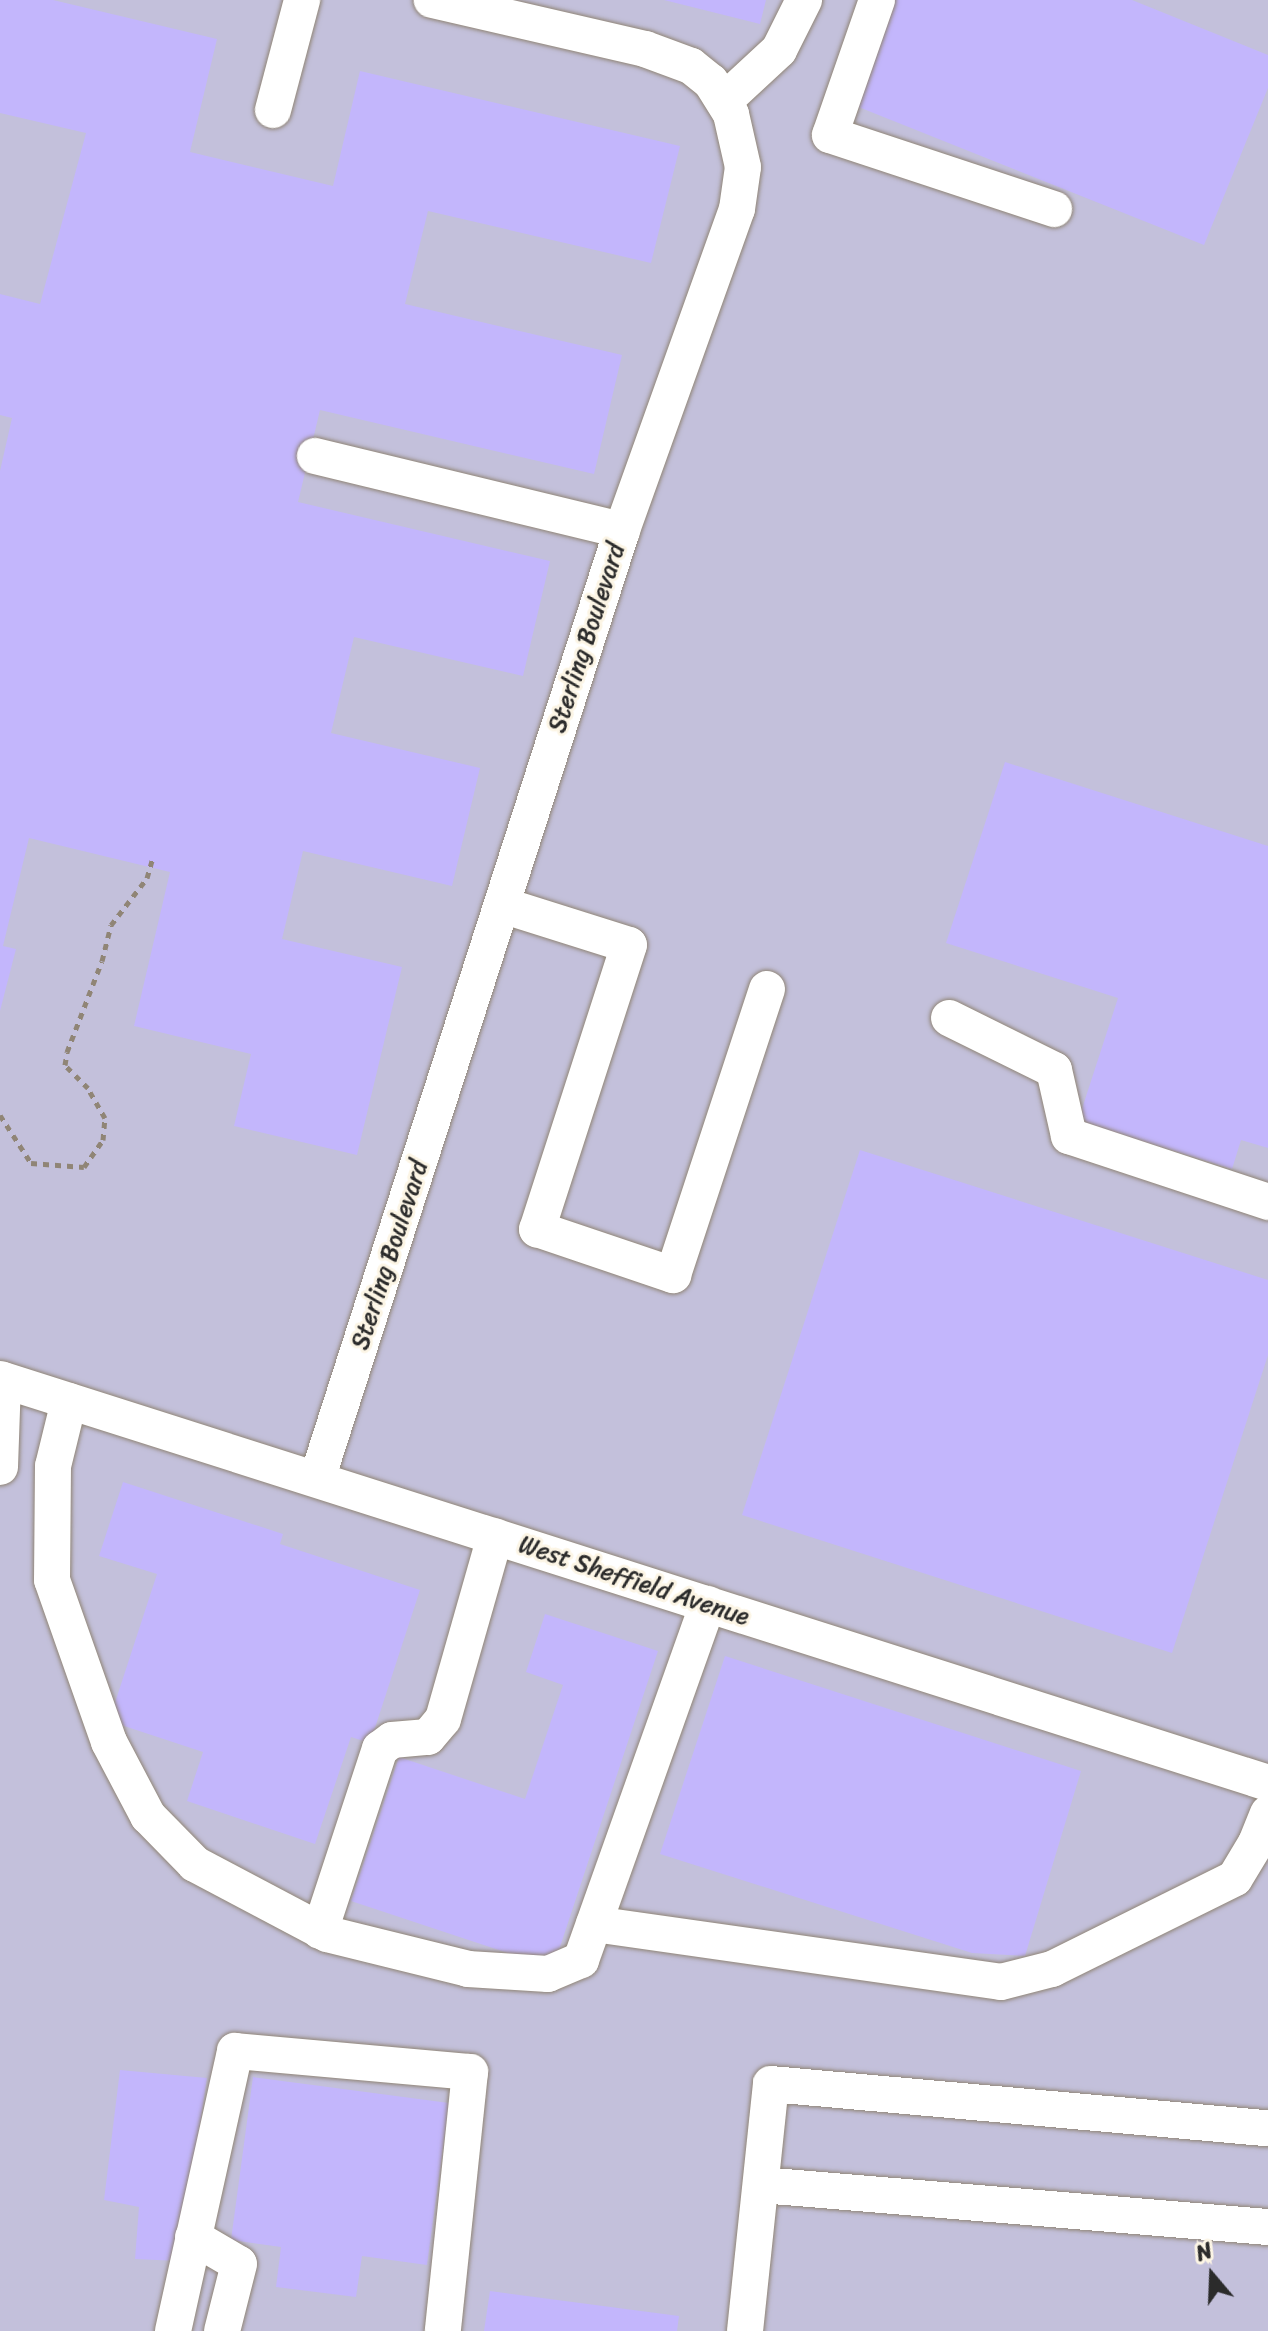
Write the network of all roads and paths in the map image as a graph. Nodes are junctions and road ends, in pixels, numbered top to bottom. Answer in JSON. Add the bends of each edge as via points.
{"nodes":[{"id":1,"x":302,"y":0,"type":"edge"},
{"id":2,"x":432,"y":0,"type":"edge"},
{"id":3,"x":804,"y":0,"type":"edge"},
{"id":4,"x":877,"y":0,"type":"edge"},
{"id":5,"x":724,"y":101,"type":"junction"},
{"id":6,"x":273,"y":110,"type":"dead end"},
{"id":7,"x":1054,"y":209,"type":"dead end"},
{"id":8,"x":315,"y":456,"type":"dead end"},
{"id":9,"x":622,"y":530,"type":"junction"},
{"id":10,"x":153,"y":857,"type":"dead end"},
{"id":11,"x":502,"y":905,"type":"junction"},
{"id":12,"x":767,"y":989,"type":"dead end"},
{"id":13,"x":949,"y":1018,"type":"dead end"},
{"id":14,"x":0,"y":1115,"type":"edge"},
{"id":15,"x":1268,"y":1202,"type":"edge"},
{"id":16,"x":1,"y":1380,"type":"edge"},
{"id":17,"x":69,"y":1401,"type":"junction"},
{"id":18,"x":0,"y":1467,"type":"edge"},
{"id":19,"x":317,"y":1479,"type":"junction"},
{"id":20,"x":495,"y":1536,"type":"junction"},
{"id":21,"x":708,"y":1604,"type":"junction"},
{"id":22,"x":1267,"y":1785,"type":"edge"},
{"id":23,"x":594,"y":1924,"type":"junction"},
{"id":24,"x":320,"y":1931,"type":"junction"},
{"id":25,"x":1268,"y":2128,"type":"edge"},
{"id":26,"x":761,"y":2185,"type":"junction"},
{"id":27,"x":1268,"y":2227,"type":"edge"},
{"id":28,"x":193,"y":2237,"type":"junction"},
{"id":29,"x":173,"y":2331,"type":"edge"},
{"id":30,"x":222,"y":2331,"type":"edge"},
{"id":31,"x":443,"y":2331,"type":"edge"},
{"id":32,"x":745,"y":2331,"type":"edge"}],
"edges":[{"from":1,"to":6,"type":"street"},
{"from":2,"to":5,"type":"street","name":"Sterling Boulevard","via":[[663,54],[701,72]]},
{"from":3,"to":5,"type":"street","via":[[779,50]]},
{"from":4,"to":7,"type":"street","via":[[830,135]]},
{"from":5,"to":9,"type":"street","name":"Sterling Boulevard","via":[[742,156],[737,209]]},
{"from":8,"to":9,"type":"street"},
{"from":9,"to":11,"type":"street","name":"Sterling Boulevard"},
{"from":10,"to":14,"type":"path","via":[[147,878],[111,925],[67,1052],[65,1065],[88,1088],[105,1118],[103,1140],[84,1167],[31,1163]]},
{"from":11,"to":12,"type":"street","via":[[629,945],[537,1229],[673,1275]]},
{"from":11,"to":19,"type":"street","name":"Sterling Boulevard"},
{"from":13,"to":15,"type":"street","via":[[1054,1070],[1069,1136]]},
{"from":16,"to":17,"type":"street","name":"West Sheffield Avenue"},
{"from":16,"to":18,"type":"street"},
{"from":17,"to":19,"type":"street","name":"West Sheffield Avenue"},
{"from":17,"to":24,"type":"street","via":[[53,1466],[52,1580],[109,1742],[148,1816],[195,1864]]},
{"from":19,"to":20,"type":"street","name":"West Sheffield Avenue"},
{"from":20,"to":21,"type":"street","name":"West Sheffield Avenue"},
{"from":20,"to":24,"type":"street","via":[[443,1719],[428,1737],[392,1740],[380,1749]]},
{"from":21,"to":22,"type":"street","name":"West Sheffield Avenue"},
{"from":21,"to":23,"type":"street"},
{"from":22,"to":23,"type":"street","via":[[1256,1843],[1235,1878],[1052,1969],[1001,1982]]},
{"from":23,"to":24,"type":"street","via":[[581,1960],[548,1974],[468,1969]]},
{"from":25,"to":26,"type":"street","via":[[771,2084]]},
{"from":26,"to":27,"type":"street"},
{"from":26,"to":32,"type":"street"},
{"from":28,"to":29,"type":"street"},
{"from":28,"to":30,"type":"street","via":[[239,2264]]},
{"from":28,"to":31,"type":"street","via":[[235,2051],[470,2072]]}]}
